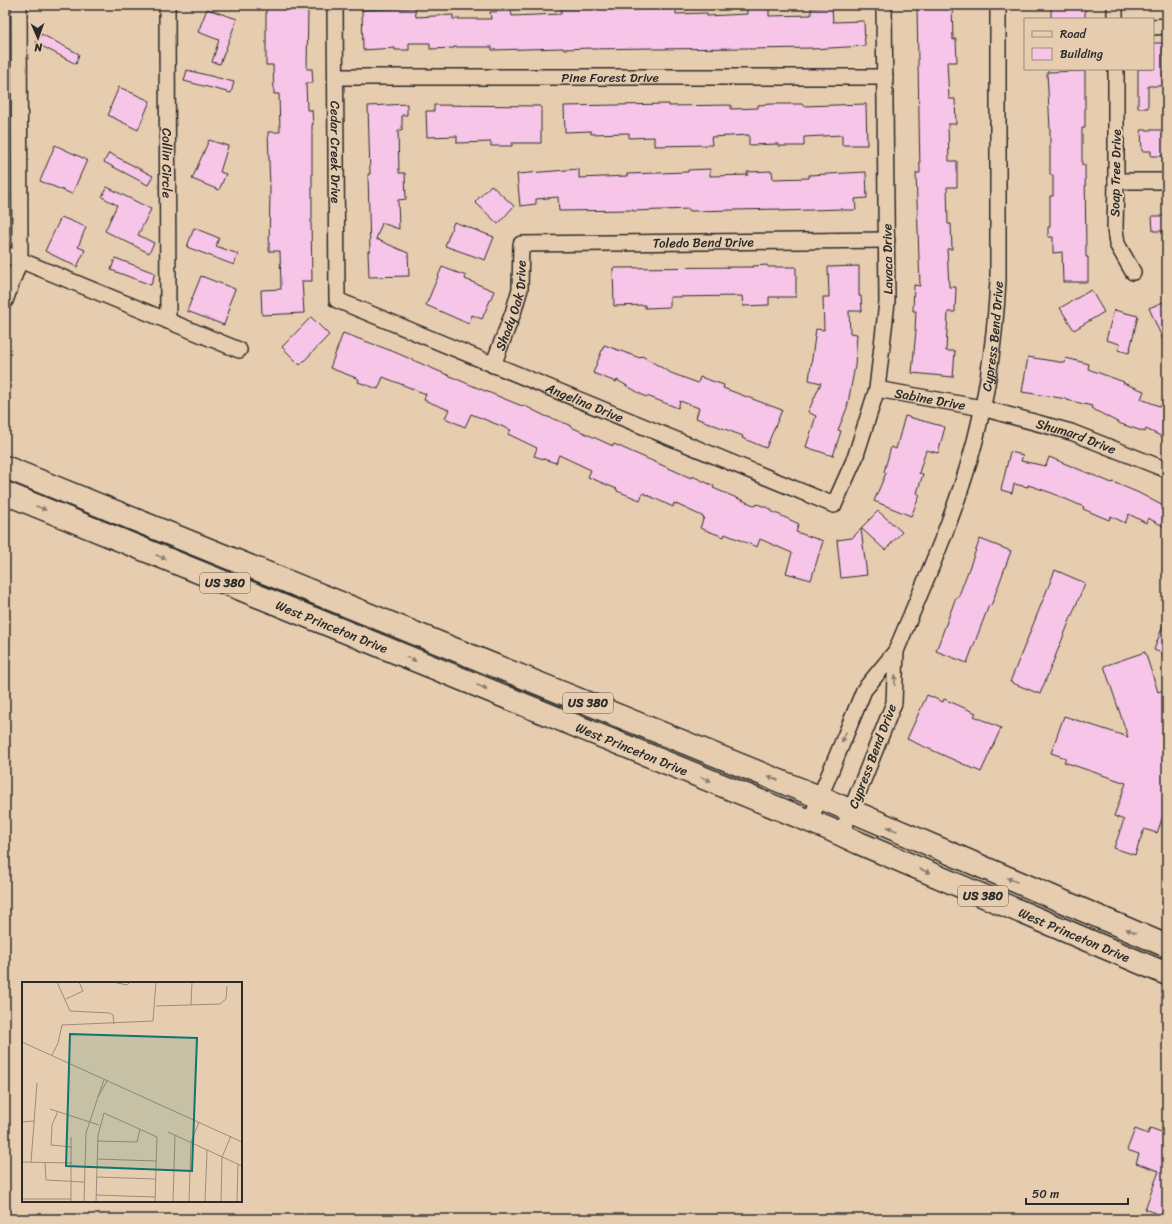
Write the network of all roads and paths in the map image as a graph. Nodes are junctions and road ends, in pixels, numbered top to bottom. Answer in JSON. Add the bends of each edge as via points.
{"nodes":[{"id":1,"x":19,"y":5,"type":"edge"},
{"id":2,"x":167,"y":5,"type":"edge"},
{"id":3,"x":335,"y":5,"type":"edge"},
{"id":4,"x":884,"y":5,"type":"edge"},
{"id":5,"x":998,"y":5,"type":"edge"},
{"id":6,"x":1115,"y":5,"type":"edge"},
{"id":7,"x":1115,"y":18,"type":"edge"},
{"id":8,"x":1167,"y":26,"type":"edge"},
{"id":9,"x":1154,"y":27,"type":"edge"},
{"id":10,"x":1116,"y":70,"type":"edge"},
{"id":11,"x":336,"y":77,"type":"junction"},
{"id":12,"x":885,"y":77,"type":"junction"},
{"id":13,"x":1167,"y":181,"type":"edge"},
{"id":14,"x":1116,"y":182,"type":"junction"},
{"id":15,"x":887,"y":240,"type":"junction"},
{"id":16,"x":521,"y":244,"type":"joint"},
{"id":17,"x":5,"y":254,"type":"edge"},
{"id":18,"x":20,"y":260,"type":"junction"},
{"id":19,"x":1132,"y":272,"type":"dead end"},
{"id":20,"x":336,"y":300,"type":"joint"},
{"id":21,"x":5,"y":301,"type":"edge"},
{"id":22,"x":168,"y":321,"type":"junction"},
{"id":23,"x":239,"y":350,"type":"dead end"},
{"id":24,"x":493,"y":365,"type":"junction"},
{"id":25,"x":877,"y":389,"type":"junction"},
{"id":26,"x":982,"y":408,"type":"junction"},
{"id":27,"x":5,"y":466,"type":"edge"},
{"id":28,"x":1167,"y":470,"type":"edge"},
{"id":29,"x":5,"y":493,"type":"edge"},
{"id":30,"x":834,"y":505,"type":"joint"},
{"id":31,"x":896,"y":651,"type":"junction"},
{"id":32,"x":819,"y":797,"type":"junction"},
{"id":33,"x":850,"y":811,"type":"junction"},
{"id":34,"x":810,"y":821,"type":"junction"},
{"id":35,"x":841,"y":835,"type":"junction"},
{"id":36,"x":1167,"y":946,"type":"edge"},
{"id":37,"x":1167,"y":974,"type":"edge"}],
"edges":[{"from":1,"to":18,"type":"street"},
{"from":2,"to":22,"type":"street","name":"Collin Circle"},
{"from":3,"to":11,"type":"street","name":"Cedar Creek Drive"},
{"from":4,"to":12,"type":"street","name":"Lavaca Drive"},
{"from":5,"to":26,"type":"street","name":"Cypress Bend Drive","via":[[997,311]]},
{"from":6,"to":7,"type":"street"},
{"from":8,"to":9,"type":"street"},
{"from":10,"to":14,"type":"street","name":"Soap Tree Drive"},
{"from":11,"to":12,"type":"street","name":"Pine Forest Drive"},
{"from":11,"to":20,"type":"street","name":"Cedar Creek Drive"},
{"from":12,"to":15,"type":"street","name":"Lavaca Drive"},
{"from":13,"to":14,"type":"street"},
{"from":14,"to":19,"type":"street","name":"Soap Tree Drive","via":[[1117,244]]},
{"from":15,"to":16,"type":"street","name":"Toledo Bend Drive"},
{"from":15,"to":25,"type":"street","name":"Lavaca Drive","via":[[888,302]]},
{"from":16,"to":24,"type":"street","name":"Shady Oak Drive","via":[[520,289]]},
{"from":17,"to":18,"type":"street"},
{"from":18,"to":21,"type":"street"},
{"from":18,"to":22,"type":"street"},
{"from":20,"to":24,"type":"street","name":"Angelina Drive"},
{"from":22,"to":23,"type":"street"},
{"from":24,"to":30,"type":"street","name":"Angelina Drive"},
{"from":25,"to":26,"type":"street","name":"Sabine Drive"},
{"from":25,"to":30,"type":"street","name":"Lavaca Drive","via":[[855,458]]},
{"from":26,"to":28,"type":"street","name":"Shumard Drive","via":[[1071,432]]},
{"from":26,"to":31,"type":"street","name":"Cypress Bend Drive","via":[[970,458],[952,513]]},
{"from":32,"to":27,"type":"highway","name":"West Princeton Drive","number":"US 380","one_way":true},
{"from":29,"to":34,"type":"highway","name":"West Princeton Drive","number":"US 380","one_way":true},
{"from":31,"to":32,"type":"street","name":"Cypress Bend Drive","one_way":true,"via":[[864,690]]},
{"from":33,"to":31,"type":"street","name":"Cypress Bend Drive","one_way":true,"via":[[894,703]]},
{"from":32,"to":33,"type":"highway","name":"West Princeton Drive","number":"US 380"},
{"from":32,"to":34,"type":"street","name":"Cypress Bend Drive"},
{"from":33,"to":35,"type":"street","name":"Cypress Bend Drive"},
{"from":36,"to":33,"type":"highway","name":"West Princeton Drive","number":"US 380","one_way":true},
{"from":34,"to":35,"type":"highway","name":"West Princeton Drive","number":"US 380"},
{"from":35,"to":37,"type":"highway","name":"West Princeton Drive","number":"US 380","one_way":true}]}
